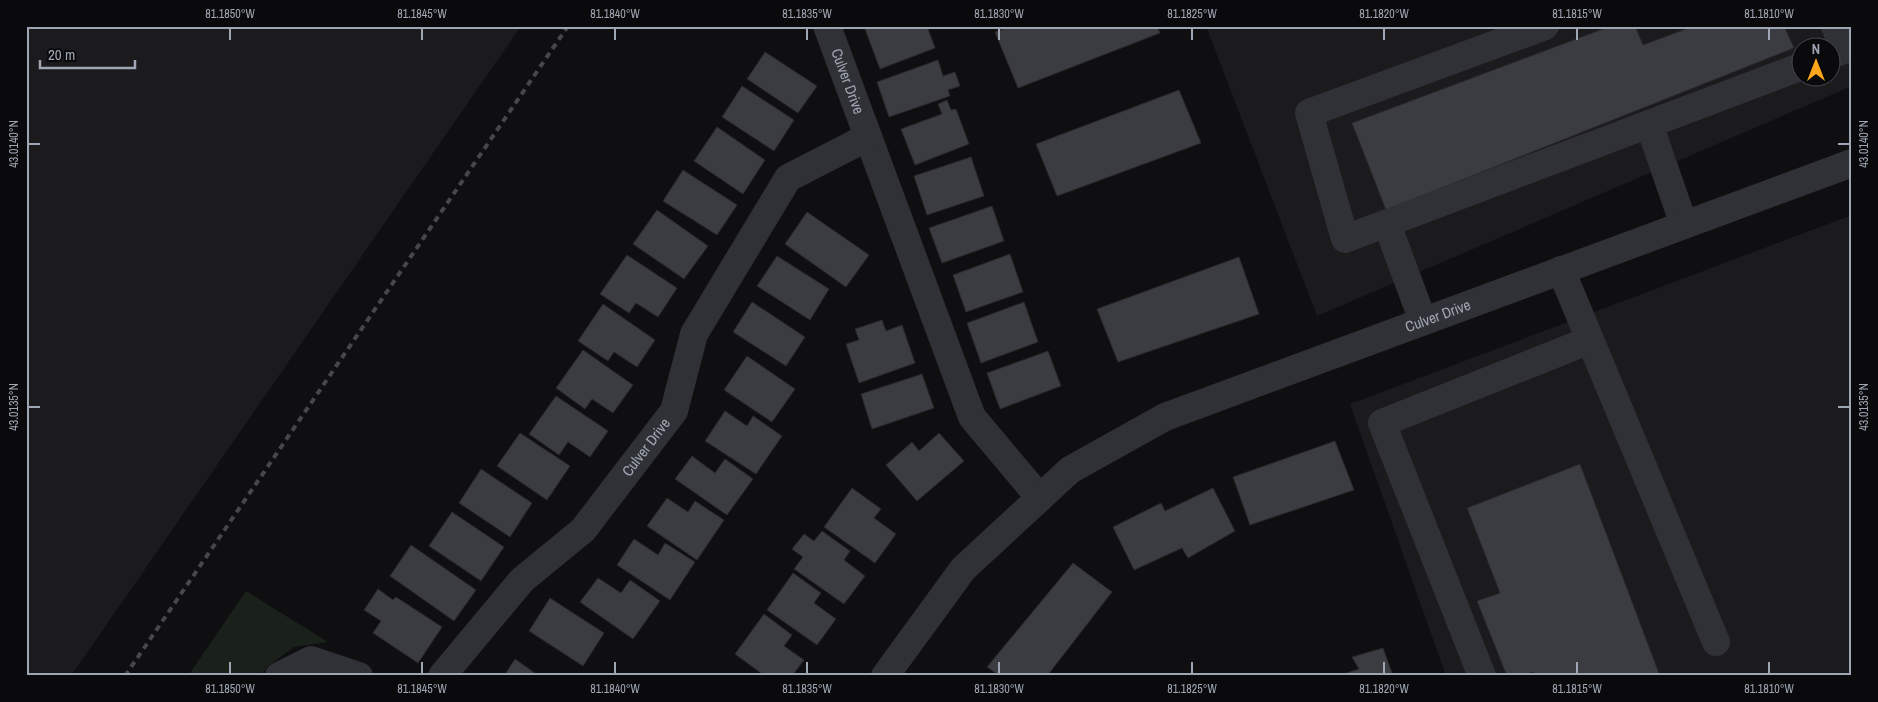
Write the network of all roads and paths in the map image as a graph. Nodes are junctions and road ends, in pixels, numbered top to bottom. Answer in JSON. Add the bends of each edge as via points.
{"nodes":[{"id":1,"x":827,"y":26,"type":"edge"},
{"id":2,"x":1545,"y":26,"type":"edge"},
{"id":3,"x":1835,"y":26,"type":"edge"},
{"id":4,"x":1840,"y":38,"type":"edge"},
{"id":5,"x":1840,"y":39,"type":"edge"},
{"id":6,"x":1840,"y":51,"type":"edge"},
{"id":7,"x":1790,"y":71,"type":"edge"},
{"id":8,"x":1649,"y":124,"type":"junction"},
{"id":9,"x":868,"y":137,"type":"junction"},
{"id":10,"x":1852,"y":163,"type":"edge"},
{"id":11,"x":1387,"y":224,"type":"junction"},
{"id":12,"x":1684,"y":225,"type":"junction"},
{"id":13,"x":1561,"y":270,"type":"junction"},
{"id":14,"x":1423,"y":321,"type":"junction"},
{"id":15,"x":1590,"y":340,"type":"junction"},
{"id":16,"x":1040,"y":498,"type":"junction"},
{"id":17,"x":1716,"y":642,"type":"dead end"},
{"id":18,"x":279,"y":676,"type":"edge"},
{"id":19,"x":359,"y":676,"type":"edge"},
{"id":20,"x":442,"y":676,"type":"edge"},
{"id":21,"x":885,"y":676,"type":"edge"},
{"id":22,"x":1482,"y":676,"type":"edge"}],
"edges":[{"from":1,"to":9,"type":"street","name":"Culver Drive"},
{"from":2,"to":11,"type":"street","via":[[1309,113],[1345,239]]},
{"from":3,"to":4,"type":"street"},
{"from":5,"to":6,"type":"street","via":[[1844,50]]},
{"from":7,"to":8,"type":"street"},
{"from":8,"to":11,"type":"street"},
{"from":8,"to":12,"type":"street"},
{"from":9,"to":16,"type":"street","name":"Culver Drive","via":[[972,417]]},
{"from":9,"to":20,"type":"street","name":"Culver Drive","via":[[788,178],[694,334],[674,411],[583,530],[522,580]]},
{"from":10,"to":12,"type":"street","name":"Culver Drive"},
{"from":11,"to":14,"type":"street"},
{"from":12,"to":13,"type":"street","name":"Culver Drive"},
{"from":13,"to":14,"type":"street","name":"Culver Drive"},
{"from":13,"to":15,"type":"street"},
{"from":14,"to":16,"type":"street","name":"Culver Drive","via":[[1165,417],[1070,470]]},
{"from":15,"to":17,"type":"street"},
{"from":15,"to":22,"type":"street","via":[[1382,423]]},
{"from":16,"to":21,"type":"street","name":"Culver Drive","via":[[962,569]]},
{"from":18,"to":19,"type":"street","via":[[311,660]]}]}
